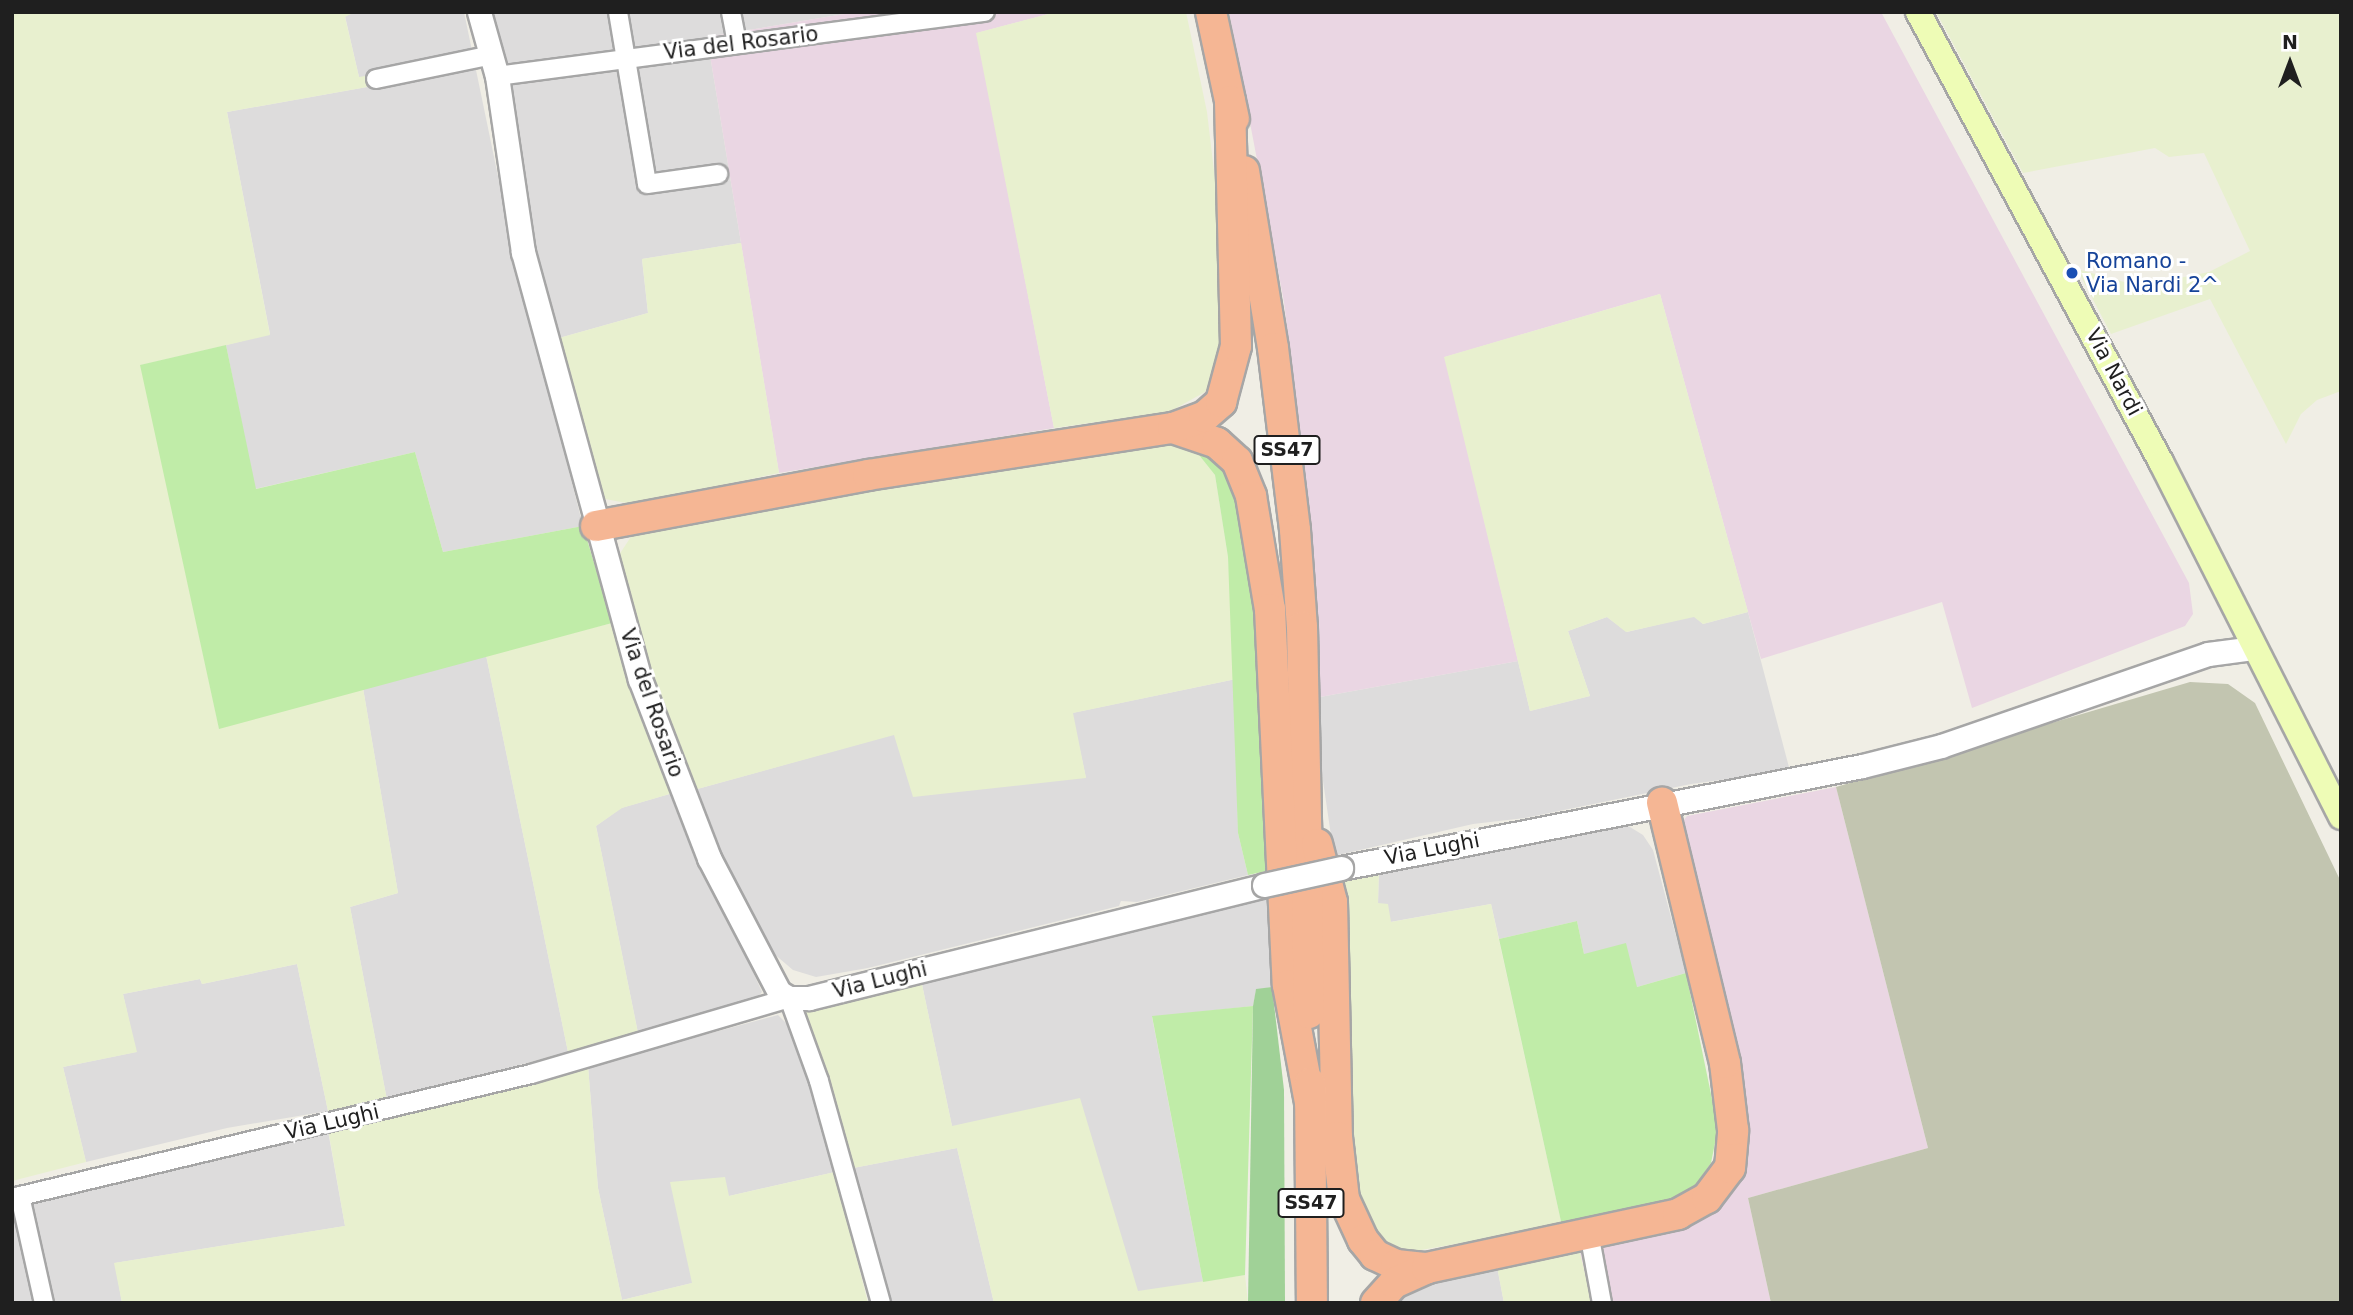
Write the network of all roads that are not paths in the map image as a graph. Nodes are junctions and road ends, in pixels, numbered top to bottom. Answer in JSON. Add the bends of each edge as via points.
{"nodes":[{"id":1,"x":479,"y":12,"type":"edge"},
{"id":2,"x":618,"y":12,"type":"edge"},
{"id":3,"x":731,"y":12,"type":"edge"},
{"id":4,"x":985,"y":12,"type":"edge"},
{"id":5,"x":1211,"y":12,"type":"edge"},
{"id":6,"x":1918,"y":12,"type":"edge"},
{"id":7,"x":737,"y":43,"type":"junction"},
{"id":8,"x":626,"y":58,"type":"junction"},
{"id":9,"x":494,"y":66,"type":"junction"},
{"id":10,"x":376,"y":79,"type":"dead end"},
{"id":11,"x":1230,"y":101,"type":"junction"},
{"id":12,"x":718,"y":174,"type":"dead end"},
{"id":13,"x":1173,"y":428,"type":"junction"},
{"id":14,"x":596,"y":526,"type":"junction"},
{"id":15,"x":2243,"y":624,"type":"junction"},
{"id":16,"x":2253,"y":648,"type":"junction"},
{"id":17,"x":2208,"y":654,"type":"junction"},
{"id":18,"x":1307,"y":802,"type":"junction"},
{"id":19,"x":1662,"y":803,"type":"junction"},
{"id":20,"x":2341,"y":817,"type":"edge"},
{"id":21,"x":789,"y":998,"type":"junction"},
{"id":22,"x":1310,"y":1103,"type":"junction"},
{"id":23,"x":16,"y":1197,"type":"edge"},
{"id":24,"x":1588,"y":1233,"type":"junction"},
{"id":25,"x":1427,"y":1268,"type":"junction"},
{"id":26,"x":44,"y":1303,"type":"edge"},
{"id":27,"x":881,"y":1303,"type":"edge"},
{"id":28,"x":1312,"y":1303,"type":"edge"},
{"id":29,"x":1376,"y":1303,"type":"edge"},
{"id":30,"x":1602,"y":1303,"type":"edge"}],
"edges":[{"from":1,"to":9,"type":"street","name":"Via del Rosario"},
{"from":2,"to":8,"type":"street"},
{"from":3,"to":7,"type":"street"},
{"from":4,"to":7,"type":"street","name":"Via del Rosario"},
{"from":5,"to":11,"type":"highway","number":"SS47"},
{"from":6,"to":15,"type":"main road","name":"Via Nardi","via":[[2142,425]]},
{"from":7,"to":8,"type":"street","name":"Via del Rosario"},
{"from":8,"to":9,"type":"street","name":"Via del Rosario"},
{"from":8,"to":12,"type":"street","via":[[647,184]]},
{"from":9,"to":10,"type":"street"},
{"from":9,"to":14,"type":"street","name":"Via del Rosario","via":[[523,252]]},
{"from":11,"to":13,"type":"highway","via":[[1236,346],[1221,402],[1204,417]]},
{"from":11,"to":18,"type":"highway","number":"SS47","via":[[1254,221],[1287,449],[1302,627]]},
{"from":13,"to":14,"type":"highway","via":[[868,475]]},
{"from":13,"to":22,"type":"highway","via":[[1217,443],[1237,461],[1251,496],[1270,609],[1288,985]]},
{"from":14,"to":21,"type":"street","name":"Via del Rosario","via":[[640,679],[709,858],[777,989]]},
{"from":15,"to":16,"type":"main road","name":"Via Nardi"},
{"from":15,"to":17,"type":"street"},
{"from":16,"to":17,"type":"street"},
{"from":16,"to":20,"type":"main road","name":"Via Nardi"},
{"from":17,"to":19,"type":"street","name":"Via Lughi","via":[[1941,746]]},
{"from":18,"to":22,"type":"highway","number":"SS47"},
{"from":18,"to":25,"type":"highway","via":[[1332,902],[1335,1100],[1344,1199],[1375,1255],[1396,1265]]},
{"from":19,"to":21,"type":"street","name":"Via Lughi","bridge":true,"via":[[1264,885],[808,998]]},
{"from":19,"to":24,"type":"highway","via":[[1725,1063],[1733,1130],[1730,1168],[1707,1198],[1678,1213]]},
{"from":21,"to":23,"type":"street","name":"Via Lughi","via":[[531,1074]]},
{"from":21,"to":27,"type":"street","name":"Via del Rosario","via":[[819,1081]]},
{"from":22,"to":28,"type":"highway","number":"SS47"},
{"from":23,"to":26,"type":"street","name":"Via Lughi"},
{"from":24,"to":25,"type":"highway"},
{"from":24,"to":30,"type":"street"},
{"from":25,"to":29,"type":"highway","via":[[1394,1283]]}]}
